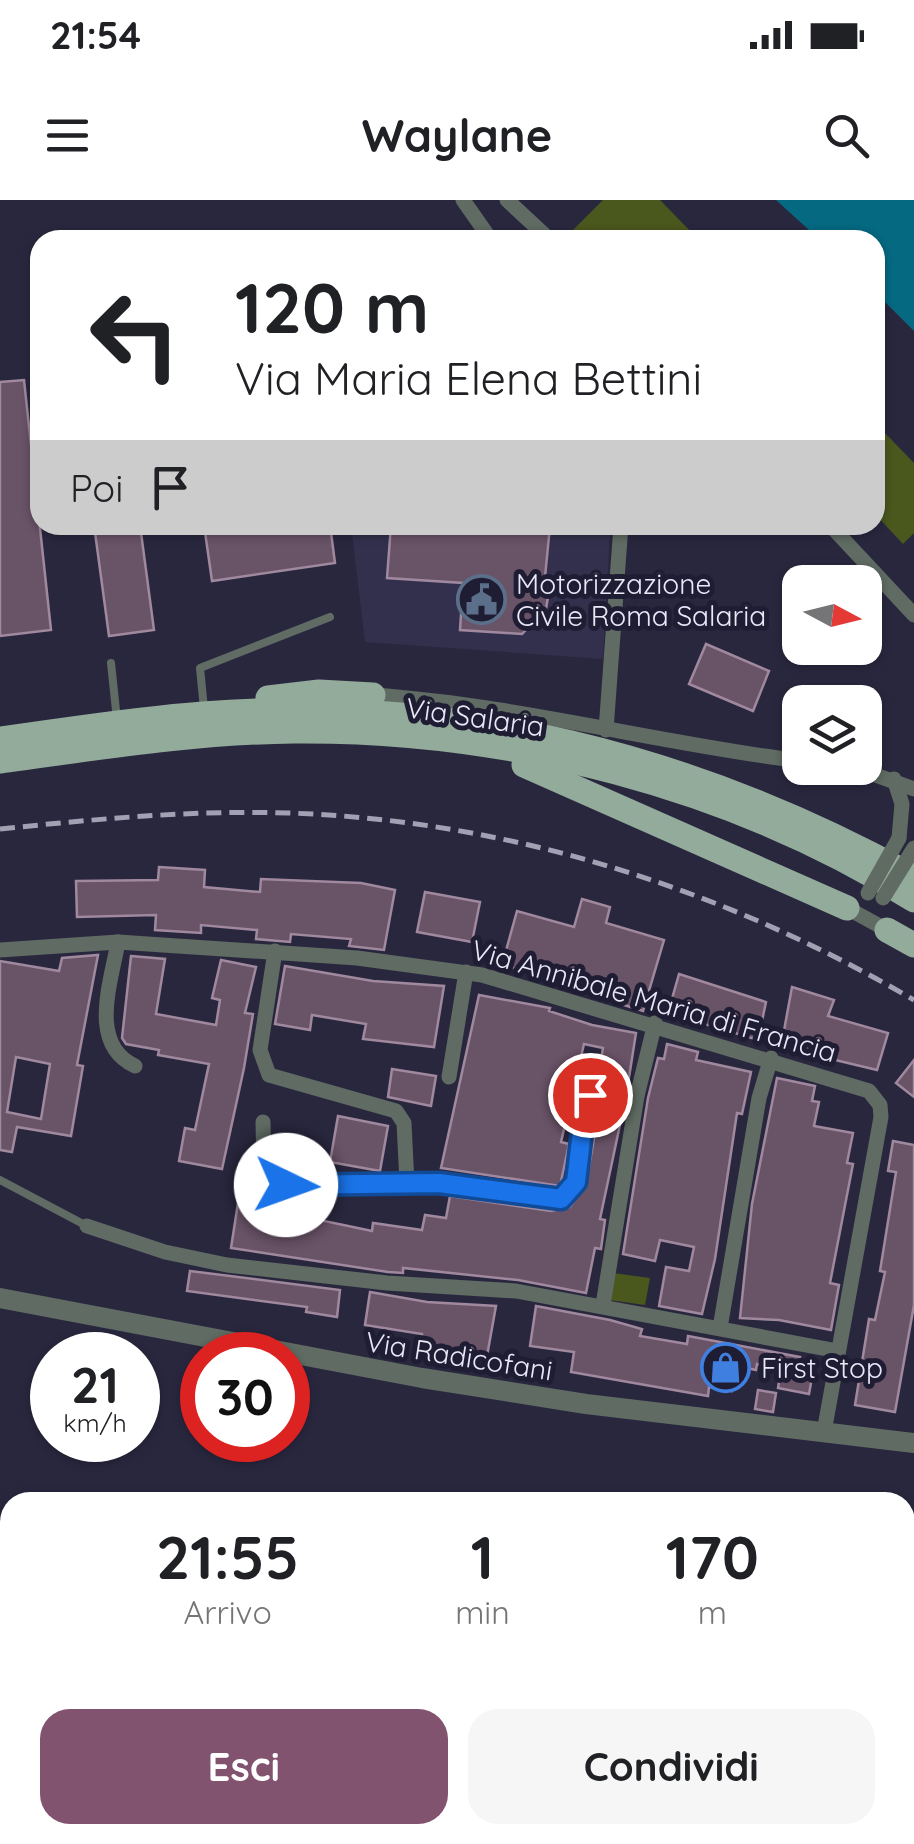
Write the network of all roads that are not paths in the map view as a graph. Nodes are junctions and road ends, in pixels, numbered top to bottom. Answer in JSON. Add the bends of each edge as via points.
{"nodes":[{"id":1,"x":462,"y":200,"type":"edge"},
{"id":2,"x":507,"y":200,"type":"edge"},
{"id":3,"x":484,"y":230,"type":"edge"},
{"id":4,"x":539,"y":230,"type":"edge"},
{"id":5,"x":620,"y":535,"type":"edge"},
{"id":6,"x":839,"y":535,"type":"edge"},
{"id":7,"x":914,"y":615,"type":"edge"},
{"id":8,"x":330,"y":618,"type":"dead end"},
{"id":9,"x":112,"y":664,"type":"dead end"},
{"id":10,"x":373,"y":695,"type":"joint"},
{"id":11,"x":205,"y":714,"type":"junction"},
{"id":12,"x":117,"y":724,"type":"junction"},
{"id":13,"x":606,"y":730,"type":"junction"},
{"id":14,"x":0,"y":739,"type":"edge"},
{"id":15,"x":463,"y":742,"type":"junction"},
{"id":16,"x":782,"y":758,"type":"edge"},
{"id":17,"x":0,"y":760,"type":"edge"},
{"id":18,"x":882,"y":776,"type":"edge"},
{"id":19,"x":894,"y":780,"type":"junction"},
{"id":20,"x":914,"y":789,"type":"edge"},
{"id":21,"x":914,"y":848,"type":"edge"},
{"id":22,"x":914,"y":877,"type":"edge"},
{"id":23,"x":866,"y":900,"type":"junction"},
{"id":24,"x":914,"y":900,"type":"edge"},
{"id":25,"x":887,"y":930,"type":"junction"},
{"id":26,"x":118,"y":942,"type":"junction"},
{"id":27,"x":914,"y":946,"type":"edge"},
{"id":28,"x":0,"y":950,"type":"edge"},
{"id":29,"x":275,"y":951,"type":"junction"},
{"id":30,"x":466,"y":972,"type":"junction"},
{"id":31,"x":655,"y":1024,"type":"junction"},
{"id":32,"x":771,"y":1058,"type":"junction"},
{"id":33,"x":135,"y":1066,"type":"dead end"},
{"id":34,"x":449,"y":1076,"type":"dead end"},
{"id":35,"x":637,"y":1096,"type":"junction"},
{"id":36,"x":263,"y":1122,"type":"dead end"},
{"id":37,"x":0,"y":1180,"type":"edge"},
{"id":38,"x":407,"y":1183,"type":"junction"},
{"id":39,"x":87,"y":1226,"type":"joint"},
{"id":40,"x":0,"y":1298,"type":"edge"},
{"id":41,"x":603,"y":1305,"type":"junction"},
{"id":42,"x":720,"y":1328,"type":"junction"},
{"id":43,"x":838,"y":1352,"type":"junction"},
{"id":44,"x":824,"y":1432,"type":"junction"},
{"id":45,"x":914,"y":1443,"type":"edge"}],
"edges":[{"from":1,"to":3,"type":"street"},
{"from":2,"to":4,"type":"street"},
{"from":5,"to":13,"type":"street"},
{"from":6,"to":7,"type":"street"},
{"from":8,"to":11,"type":"lane","via":[[200,668]]},
{"from":9,"to":12,"type":"lane"},
{"from":10,"to":11,"type":"main road","via":[[302,693]]},
{"from":10,"to":13,"type":"street","name":"Via Salaria"},
{"from":11,"to":12,"type":"main road","name":"Via Salaria"},
{"from":11,"to":22,"type":"main road","name":"Via Salaria","via":[[397,714],[556,738],[758,800]]},
{"from":12,"to":14,"type":"main road","name":"Via Salaria"},
{"from":13,"to":16,"type":"street","name":"Via Salaria"},
{"from":15,"to":17,"type":"main road","name":"Via Salaria","via":[[244,733]]},
{"from":15,"to":23,"type":"main road"},
{"from":15,"to":24,"type":"main road","name":"Via Salaria","via":[[583,765],[697,799],[812,846]]},
{"from":18,"to":19,"type":"street"},
{"from":19,"to":20,"type":"street"},
{"from":19,"to":23,"type":"street","bridge":true,"via":[[902,804],[899,838]]},
{"from":21,"to":23,"type":"street","bridge":true},
{"from":23,"to":25,"type":"street"},
{"from":23,"to":25,"type":"street"},
{"from":25,"to":27,"type":"main road"},
{"from":26,"to":28,"type":"street","name":"Via Annibale Maria di Francia"},
{"from":26,"to":29,"type":"street","name":"Via Annibale Maria di Francia"},
{"from":26,"to":33,"type":"street","via":[[107,1032],[115,1054]]},
{"from":29,"to":30,"type":"street","name":"Via Annibale Maria di Francia"},
{"from":29,"to":38,"type":"street","via":[[260,1050],[265,1069],[282,1082],[396,1111],[404,1123]]},
{"from":30,"to":31,"type":"street","name":"Via Annibale Maria di Francia"},
{"from":30,"to":34,"type":"street"},
{"from":31,"to":32,"type":"street","name":"Via Annibale Maria di Francia"},
{"from":31,"to":35,"type":"street"},
{"from":32,"to":42,"type":"street","via":[[758,1098]]},
{"from":32,"to":43,"type":"street","name":"Via Annibale Maria di Francia","via":[[874,1094],[881,1111]]},
{"from":35,"to":38,"type":"street","via":[[596,1093],[587,1100],[576,1182],[561,1199]]},
{"from":35,"to":41,"type":"street"},
{"from":36,"to":38,"type":"street","via":[[262,1160],[276,1182],[334,1188]]},
{"from":37,"to":39,"type":"lane"},
{"from":39,"to":41,"type":"street","via":[[227,1264]]},
{"from":40,"to":44,"type":"street","name":"Via Radicofani","via":[[366,1369]]},
{"from":41,"to":42,"type":"street"},
{"from":42,"to":43,"type":"street"},
{"from":43,"to":44,"type":"street"},
{"from":44,"to":45,"type":"street","name":"Via Radicofani"}]}
